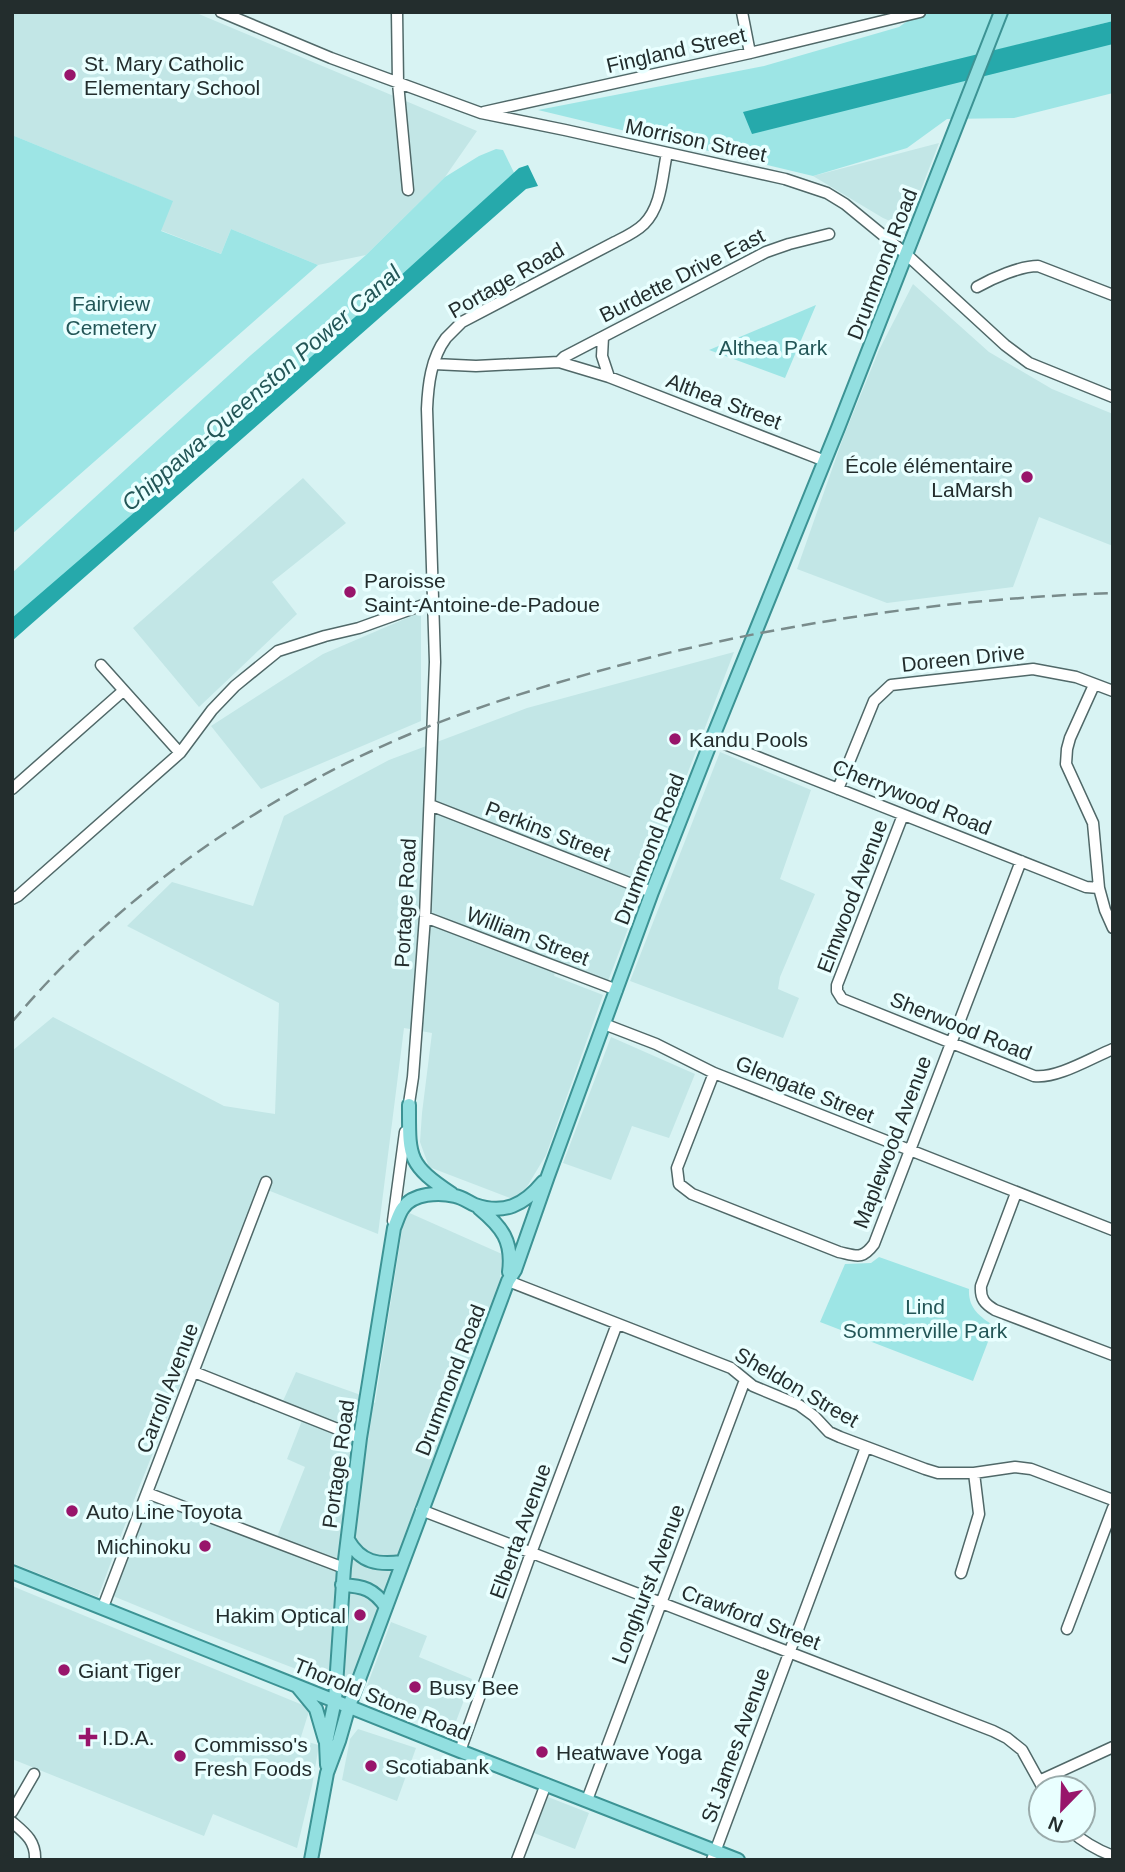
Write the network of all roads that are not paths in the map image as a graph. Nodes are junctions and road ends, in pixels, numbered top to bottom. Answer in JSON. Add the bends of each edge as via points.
{"nodes":[{"id":1,"x":397,"y":12,"type":"edge"},
{"id":2,"x":741,"y":12,"type":"edge"},
{"id":3,"x":920,"y":12,"type":"edge"},
{"id":4,"x":226,"y":13,"type":"edge"},
{"id":5,"x":1001,"y":13,"type":"edge"},
{"id":6,"x":750,"y":53,"type":"junction"},
{"id":7,"x":398,"y":83,"type":"junction"},
{"id":8,"x":481,"y":113,"type":"junction"},
{"id":9,"x":667,"y":153,"type":"junction"},
{"id":10,"x":408,"y":190,"type":"dead end"},
{"id":11,"x":829,"y":234,"type":"dead end"},
{"id":12,"x":906,"y":254,"type":"junction"},
{"id":13,"x":977,"y":288,"type":"dead end"},
{"id":14,"x":1113,"y":295,"type":"edge"},
{"id":15,"x":603,"y":337,"type":"junction"},
{"id":16,"x":558,"y":362,"type":"junction"},
{"id":17,"x":434,"y":363,"type":"junction"},
{"id":18,"x":609,"y":377,"type":"junction"},
{"id":19,"x":1113,"y":397,"type":"edge"},
{"id":20,"x":825,"y":461,"type":"junction"},
{"id":21,"x":434,"y":601,"type":"junction"},
{"id":22,"x":101,"y":665,"type":"dead end"},
{"id":23,"x":1094,"y":685,"type":"junction"},
{"id":24,"x":123,"y":691,"type":"junction"},
{"id":25,"x":1113,"y":691,"type":"edge"},
{"id":26,"x":712,"y":739,"type":"junction"},
{"id":27,"x":180,"y":753,"type":"junction"},
{"id":28,"x":12,"y":789,"type":"edge"},
{"id":29,"x":838,"y":789,"type":"junction"},
{"id":30,"x":430,"y":805,"type":"junction"},
{"id":31,"x":903,"y":815,"type":"junction"},
{"id":32,"x":1021,"y":862,"type":"junction"},
{"id":33,"x":1099,"y":888,"type":"junction"},
{"id":34,"x":652,"y":892,"type":"junction"},
{"id":35,"x":12,"y":899,"type":"edge"},
{"id":36,"x":425,"y":917,"type":"junction"},
{"id":37,"x":1113,"y":928,"type":"edge"},
{"id":38,"x":617,"y":990,"type":"junction"},
{"id":39,"x":837,"y":991,"type":"joint"},
{"id":40,"x":604,"y":1024,"type":"junction"},
{"id":41,"x":951,"y":1043,"type":"junction"},
{"id":42,"x":1113,"y":1049,"type":"edge"},
{"id":43,"x":714,"y":1073,"type":"junction"},
{"id":44,"x":409,"y":1105,"type":"junction"},
{"id":45,"x":909,"y":1150,"type":"junction"},
{"id":46,"x":548,"y":1176,"type":"junction"},
{"id":47,"x":266,"y":1182,"type":"dead end"},
{"id":48,"x":1016,"y":1193,"type":"junction"},
{"id":49,"x":455,"y":1196,"type":"junction"},
{"id":50,"x":476,"y":1205,"type":"junction"},
{"id":51,"x":394,"y":1228,"type":"junction"},
{"id":52,"x":1113,"y":1230,"type":"edge"},
{"id":53,"x":508,"y":1281,"type":"junction"},
{"id":54,"x":617,"y":1324,"type":"junction"},
{"id":55,"x":1113,"y":1355,"type":"edge"},
{"id":56,"x":194,"y":1372,"type":"junction"},
{"id":57,"x":745,"y":1381,"type":"junction"},
{"id":58,"x":360,"y":1438,"type":"junction"},
{"id":59,"x":866,"y":1447,"type":"junction"},
{"id":60,"x":974,"y":1474,"type":"junction"},
{"id":61,"x":147,"y":1493,"type":"junction"},
{"id":62,"x":1113,"y":1500,"type":"edge"},
{"id":63,"x":1113,"y":1508,"type":"edge"},
{"id":64,"x":421,"y":1510,"type":"junction"},
{"id":65,"x":348,"y":1540,"type":"junction"},
{"id":66,"x":531,"y":1553,"type":"junction"},
{"id":67,"x":402,"y":1562,"type":"junction"},
{"id":68,"x":344,"y":1568,"type":"junction"},
{"id":69,"x":12,"y":1572,"type":"edge"},
{"id":70,"x":961,"y":1573,"type":"dead end"},
{"id":71,"x":342,"y":1585,"type":"junction"},
{"id":72,"x":662,"y":1603,"type":"junction"},
{"id":73,"x":103,"y":1607,"type":"junction"},
{"id":74,"x":386,"y":1607,"type":"junction"},
{"id":75,"x":1067,"y":1629,"type":"dead end"},
{"id":76,"x":789,"y":1653,"type":"junction"},
{"id":77,"x":297,"y":1685,"type":"junction"},
{"id":78,"x":335,"y":1700,"type":"junction"},
{"id":79,"x":349,"y":1706,"type":"junction"},
{"id":80,"x":326,"y":1743,"type":"junction"},
{"id":81,"x":1113,"y":1747,"type":"edge"},
{"id":82,"x":460,"y":1751,"type":"junction"},
{"id":83,"x":327,"y":1773,"type":"junction"},
{"id":84,"x":34,"y":1774,"type":"dead end"},
{"id":85,"x":1035,"y":1774,"type":"edge"},
{"id":86,"x":1060,"y":1774,"type":"edge"},
{"id":87,"x":545,"y":1784,"type":"junction"},
{"id":88,"x":587,"y":1800,"type":"junction"},
{"id":89,"x":12,"y":1812,"type":"edge"},
{"id":90,"x":12,"y":1822,"type":"edge"},
{"id":91,"x":1089,"y":1844,"type":"edge"},
{"id":92,"x":714,"y":1855,"type":"edge"},
{"id":93,"x":1113,"y":1856,"type":"edge"},
{"id":94,"x":36,"y":1860,"type":"edge"},
{"id":95,"x":311,"y":1860,"type":"edge"},
{"id":96,"x":517,"y":1860,"type":"edge"},
{"id":97,"x":738,"y":1860,"type":"edge"}],
"edges":[{"from":1,"to":7,"type":"street"},
{"from":2,"to":6,"type":"street"},
{"from":3,"to":6,"type":"street","name":"Fingland Street"},
{"from":4,"to":7,"type":"street","name":"Morrison Street"},
{"from":5,"to":12,"type":"main road","name":"Drummond Road"},
{"from":6,"to":8,"type":"street","name":"Fingland Street"},
{"from":7,"to":8,"type":"street","name":"Morrison Street"},
{"from":7,"to":10,"type":"street"},
{"from":8,"to":9,"type":"street","name":"Morrison Street"},
{"from":9,"to":12,"type":"street","name":"Morrison Street","via":[[827,193]]},
{"from":9,"to":17,"type":"street","name":"Portage Road","via":[[655,208],[645,223],[462,322],[446,338]]},
{"from":11,"to":15,"type":"street","name":"Burdette Drive East","via":[[766,252]]},
{"from":12,"to":19,"type":"street","name":"Morrison Street","via":[[1029,363]]},
{"from":12,"to":20,"type":"main road","name":"Drummond Road"},
{"from":13,"to":14,"type":"street","via":[[1038,266]]},
{"from":15,"to":16,"type":"street","name":"Burdette Drive East"},
{"from":15,"to":18,"type":"street","via":[[602,356]]},
{"from":16,"to":17,"type":"street","name":"Althea Street"},
{"from":16,"to":18,"type":"street","name":"Althea Street"},
{"from":17,"to":21,"type":"street","name":"Portage Road","via":[[427,409]]},
{"from":18,"to":20,"type":"street","name":"Althea Street"},
{"from":20,"to":26,"type":"main road","name":"Drummond Road"},
{"from":21,"to":27,"type":"street","via":[[278,652],[235,686]]},
{"from":21,"to":30,"type":"street","name":"Portage Road"},
{"from":22,"to":24,"type":"street"},
{"from":23,"to":25,"type":"street","name":"Doreen Drive"},
{"from":23,"to":29,"type":"street","name":"Doreen Drive","via":[[1033,669],[891,685],[873,701]]},
{"from":23,"to":33,"type":"street","via":[[1070,738],[1066,764],[1093,823]]},
{"from":24,"to":27,"type":"street"},
{"from":24,"to":28,"type":"street"},
{"from":26,"to":29,"type":"street","name":"Cherrywood Road"},
{"from":26,"to":34,"type":"main road","name":"Drummond Road"},
{"from":27,"to":35,"type":"street"},
{"from":29,"to":31,"type":"street","name":"Cherrywood Road"},
{"from":30,"to":34,"type":"street","name":"Perkins Street"},
{"from":30,"to":36,"type":"street","name":"Portage Road"},
{"from":31,"to":32,"type":"street","name":"Cherrywood Road"},
{"from":31,"to":39,"type":"street","name":"Elmwood Avenue"},
{"from":32,"to":33,"type":"street","name":"Cherrywood Road"},
{"from":32,"to":41,"type":"street","name":"Maplewood Avenue"},
{"from":33,"to":37,"type":"street"},
{"from":34,"to":38,"type":"main road","name":"Drummond Road"},
{"from":36,"to":38,"type":"street","name":"William Street"},
{"from":36,"to":44,"type":"street","name":"Portage Road"},
{"from":38,"to":40,"type":"main road","name":"Drummond Road"},
{"from":39,"to":41,"type":"street","name":"Sherwood Road","via":[[842,999]]},
{"from":40,"to":43,"type":"street","name":"Glengate Street"},
{"from":40,"to":46,"type":"main road","name":"Drummond Road"},
{"from":41,"to":42,"type":"street","name":"Sherwood Road","via":[[1042,1077]]},
{"from":41,"to":45,"type":"street","name":"Maplewood Avenue"},
{"from":43,"to":45,"type":"street","name":"Glengate Street"},
{"from":43,"to":45,"type":"street","name":"Maplewood Avenue","via":[[677,1168],[679,1184],[692,1194],[765,1223],[839,1252],[867,1253]]},
{"from":44,"to":49,"type":"main road","via":[[412,1156],[418,1168]]},
{"from":44,"to":51,"type":"street","name":"Portage Road"},
{"from":45,"to":48,"type":"street","name":"Glengate Street"},
{"from":46,"to":50,"type":"main road","via":[[526,1201],[515,1206],[492,1209]]},
{"from":46,"to":53,"type":"main road","name":"Drummond Road"},
{"from":47,"to":56,"type":"street","name":"Carroll Avenue"},
{"from":48,"to":52,"type":"street","name":"Glengate Street"},
{"from":48,"to":55,"type":"street","via":[[981,1286],[985,1304]]},
{"from":49,"to":50,"type":"main road"},
{"from":49,"to":51,"type":"main road","via":[[424,1195],[414,1200],[404,1206]]},
{"from":50,"to":53,"type":"main road","via":[[506,1237],[511,1257]]},
{"from":51,"to":58,"type":"main road","name":"Portage Road"},
{"from":53,"to":54,"type":"street","name":"Sheldon Street"},
{"from":53,"to":64,"type":"main road","name":"Drummond Road"},
{"from":54,"to":57,"type":"street","name":"Sheldon Street","via":[[731,1368]]},
{"from":54,"to":66,"type":"street","name":"Elberta Avenue"},
{"from":56,"to":58,"type":"street"},
{"from":56,"to":61,"type":"street","name":"Carroll Avenue"},
{"from":57,"to":59,"type":"street","name":"Sheldon Street","via":[[799,1405],[829,1432]]},
{"from":57,"to":72,"type":"street","name":"Longhurst Avenue"},
{"from":58,"to":65,"type":"main road","name":"Portage Road"},
{"from":59,"to":60,"type":"street","name":"Sheldon Street","via":[[938,1473]]},
{"from":59,"to":76,"type":"street","name":"St James Avenue"},
{"from":60,"to":62,"type":"street","name":"Sheldon Street","via":[[1031,1469]]},
{"from":60,"to":70,"type":"street","via":[[979,1514]]},
{"from":61,"to":68,"type":"street"},
{"from":61,"to":73,"type":"street","name":"Carroll Avenue"},
{"from":63,"to":75,"type":"street"},
{"from":64,"to":66,"type":"street","name":"Crawford Street"},
{"from":64,"to":67,"type":"main road","name":"Drummond Road"},
{"from":65,"to":67,"type":"main road","via":[[353,1550],[369,1560]]},
{"from":65,"to":68,"type":"main road","name":"Portage Road"},
{"from":66,"to":72,"type":"street","name":"Crawford Street"},
{"from":66,"to":82,"type":"street","name":"Elberta Avenue"},
{"from":67,"to":74,"type":"main road","name":"Drummond Road"},
{"from":68,"to":71,"type":"main road","name":"Portage Road"},
{"from":69,"to":73,"type":"main road","name":"Thorold Stone Road"},
{"from":71,"to":74,"type":"main road","via":[[370,1591]]},
{"from":71,"to":78,"type":"main road","name":"Portage Road"},
{"from":72,"to":76,"type":"street","name":"Crawford Street"},
{"from":72,"to":88,"type":"street","name":"Longhurst Avenue"},
{"from":73,"to":77,"type":"main road","name":"Thorold Stone Road"},
{"from":74,"to":79,"type":"main road","name":"Drummond Road"},
{"from":76,"to":85,"type":"street","name":"Crawford Street","via":[[993,1731],[1022,1750]]},
{"from":76,"to":92,"type":"street","name":"St James Avenue"},
{"from":77,"to":78,"type":"main road","name":"Thorold Stone Road"},
{"from":77,"to":80,"type":"main road","via":[[316,1709]]},
{"from":78,"to":79,"type":"main road","name":"Thorold Stone Road"},
{"from":78,"to":80,"type":"main road","name":"Portage Road"},
{"from":79,"to":82,"type":"main road","name":"Thorold Stone Road"},
{"from":79,"to":83,"type":"main road","name":"Portage Road"},
{"from":80,"to":83,"type":"main road","name":"Portage Road"},
{"from":81,"to":86,"type":"street"},
{"from":82,"to":87,"type":"main road","name":"Thorold Stone Road"},
{"from":83,"to":95,"type":"main road","name":"Portage Road"},
{"from":84,"to":89,"type":"street"},
{"from":87,"to":88,"type":"main road","name":"Thorold Stone Road"},
{"from":87,"to":96,"type":"street"},
{"from":88,"to":92,"type":"main road","name":"Thorold Stone Road"},
{"from":90,"to":94,"type":"street","via":[[30,1836]]},
{"from":91,"to":93,"type":"street"},
{"from":92,"to":97,"type":"main road","name":"Thorold Stone Road"}]}
